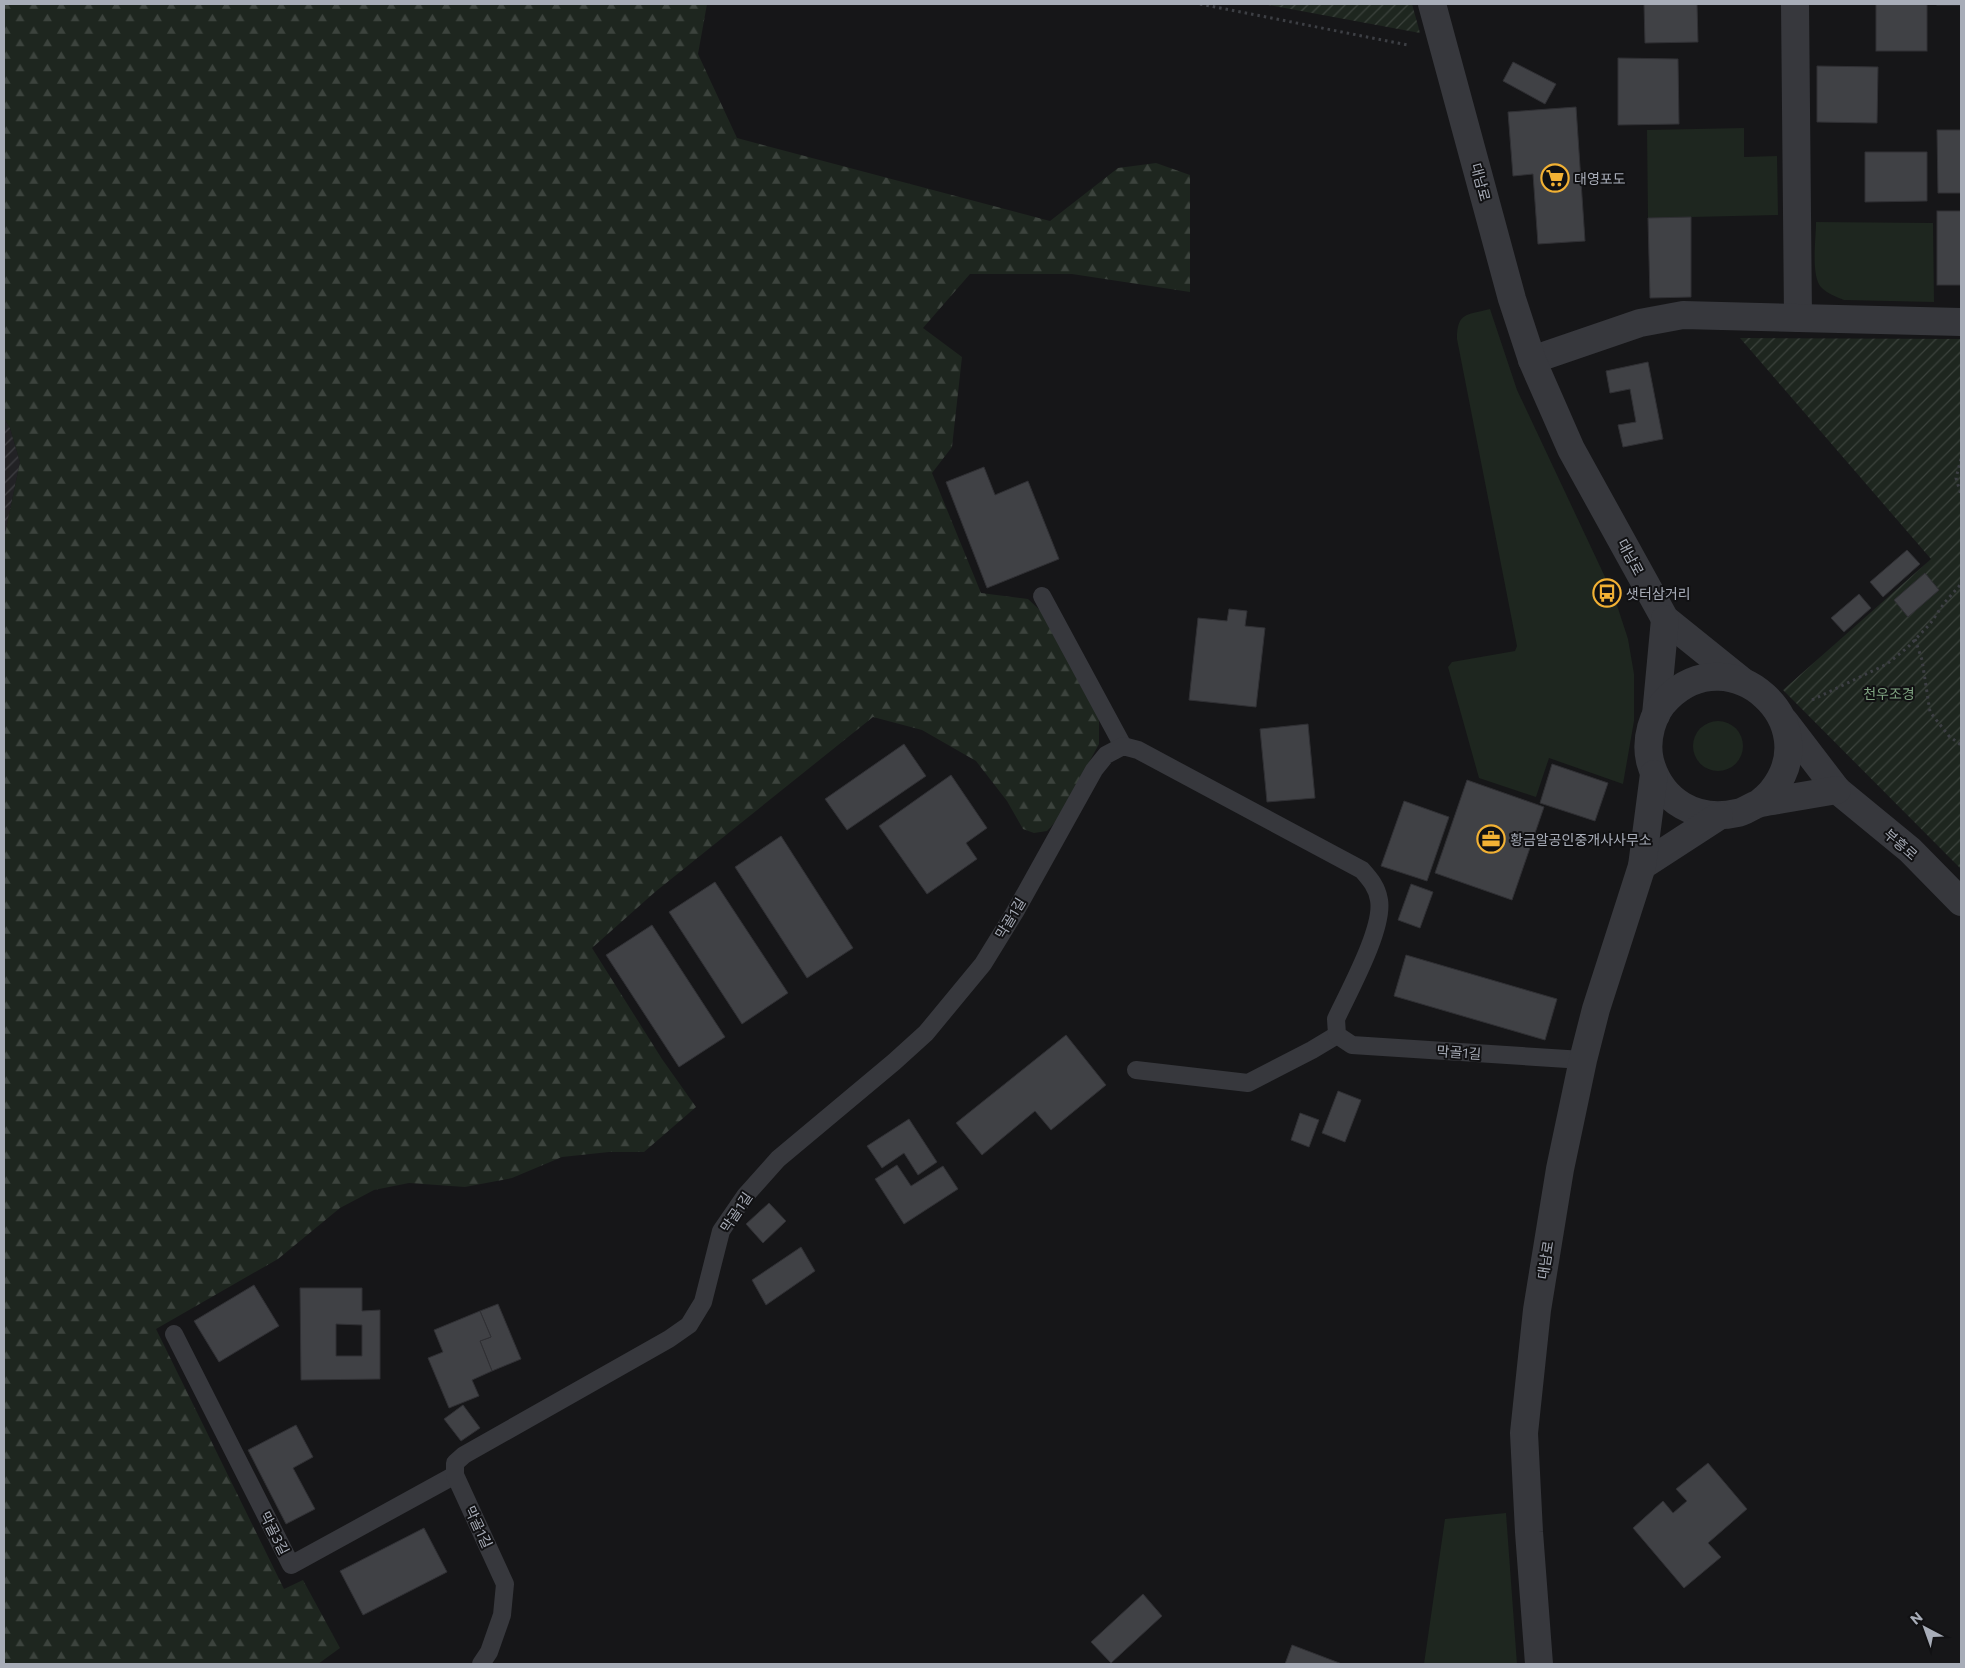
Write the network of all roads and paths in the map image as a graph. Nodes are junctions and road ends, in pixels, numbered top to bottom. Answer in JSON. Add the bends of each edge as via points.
{"nodes":[{"id":1,"x":1200,"y":4,"type":"edge"},
{"id":2,"x":1432,"y":4,"type":"edge"},
{"id":3,"x":1795,"y":4,"type":"edge"},
{"id":4,"x":1446,"y":52,"type":"junction"},
{"id":5,"x":1798,"y":318,"type":"junction"},
{"id":6,"x":1961,"y":322,"type":"edge"},
{"id":7,"x":1532,"y":360,"type":"junction"},
{"id":8,"x":1961,"y":459,"type":"edge"},
{"id":9,"x":1961,"y":495,"type":"edge"},
{"id":10,"x":1961,"y":584,"type":"edge"},
{"id":11,"x":1042,"y":596,"type":"dead end"},
{"id":12,"x":1665,"y":619,"type":"junction"},
{"id":13,"x":1915,"y":639,"type":"junction"},
{"id":14,"x":1742,"y":681,"type":"junction"},
{"id":15,"x":1805,"y":702,"type":"dead end"},
{"id":16,"x":1656,"y":715,"type":"junction"},
{"id":17,"x":1782,"y":718,"type":"junction"},
{"id":18,"x":1961,"y":745,"type":"edge"},
{"id":19,"x":1123,"y":746,"type":"junction"},
{"id":20,"x":1654,"y":774,"type":"junction"},
{"id":21,"x":1837,"y":790,"type":"junction"},
{"id":22,"x":1758,"y":804,"type":"junction"},
{"id":23,"x":1719,"y":816,"type":"junction"},
{"id":24,"x":1642,"y":866,"type":"junction"},
{"id":25,"x":1961,"y":902,"type":"edge"},
{"id":26,"x":1337,"y":1035,"type":"junction"},
{"id":27,"x":1583,"y":1060,"type":"junction"},
{"id":28,"x":1136,"y":1070,"type":"dead end"},
{"id":29,"x":174,"y":1334,"type":"dead end"},
{"id":30,"x":455,"y":1475,"type":"junction"},
{"id":31,"x":481,"y":1664,"type":"edge"},
{"id":32,"x":1539,"y":1664,"type":"edge"}],
"edges":[{"from":1,"to":4,"type":"path"},
{"from":2,"to":4,"type":"street","name":"대남로"},
{"from":3,"to":5,"type":"street"},
{"from":4,"to":7,"type":"street","name":"대남로","via":[[1512,299]]},
{"from":5,"to":6,"type":"street"},
{"from":5,"to":7,"type":"street","via":[[1683,316],[1640,323]]},
{"from":7,"to":12,"type":"street","name":"대남로","via":[[1571,449]]},
{"from":8,"to":9,"type":"path","via":[[1956,478]]},
{"from":10,"to":13,"type":"path"},
{"from":11,"to":19,"type":"lane"},
{"from":12,"to":14,"type":"street"},
{"from":12,"to":16,"type":"street"},
{"from":13,"to":15,"type":"path","via":[[1886,664],[1820,698]]},
{"from":13,"to":18,"type":"path","via":[[1922,660],[1930,712],[1949,736]]},
{"from":14,"to":16,"type":"street","via":[[1702,678],[1667,698]]},
{"from":14,"to":17,"type":"street","via":[[1759,689]]},
{"from":16,"to":20,"type":"street","via":[[1650,734],[1649,754]]},
{"from":17,"to":21,"type":"street","name":"부흥로"},
{"from":17,"to":22,"type":"street","via":[[1787,756],[1782,774],[1772,791]]},
{"from":19,"to":26,"type":"lane","via":[[1138,750],[1362,870],[1374,882],[1380,901],[1376,930],[1336,1019]]},
{"from":19,"to":30,"type":"lane","name":"막골1길","via":[[1106,755],[1094,770],[1015,912],[983,964],[951,1004],[926,1033],[778,1160],[744,1196],[721,1231],[702,1302],[689,1325],[464,1455],[455,1463]]},
{"from":20,"to":23,"type":"street","via":[[1680,805],[1699,814]]},
{"from":20,"to":24,"type":"street","name":"대남로"},
{"from":21,"to":22,"type":"street"},
{"from":21,"to":25,"type":"street","name":"부흥로","via":[[1910,850]]},
{"from":22,"to":23,"type":"street","via":[[1740,813]]},
{"from":23,"to":24,"type":"street"},
{"from":24,"to":27,"type":"street","name":"대남로"},
{"from":26,"to":27,"type":"lane","name":"막골1길","via":[[1352,1045]]},
{"from":26,"to":28,"type":"lane","via":[[1248,1083]]},
{"from":27,"to":32,"type":"street","name":"대남로","via":[[1560,1169],[1537,1310],[1524,1433]]},
{"from":29,"to":30,"type":"lane","name":"막골3길","via":[[291,1565]]},
{"from":30,"to":31,"type":"lane","name":"막골1길","via":[[505,1584],[502,1615],[489,1652]]}]}
